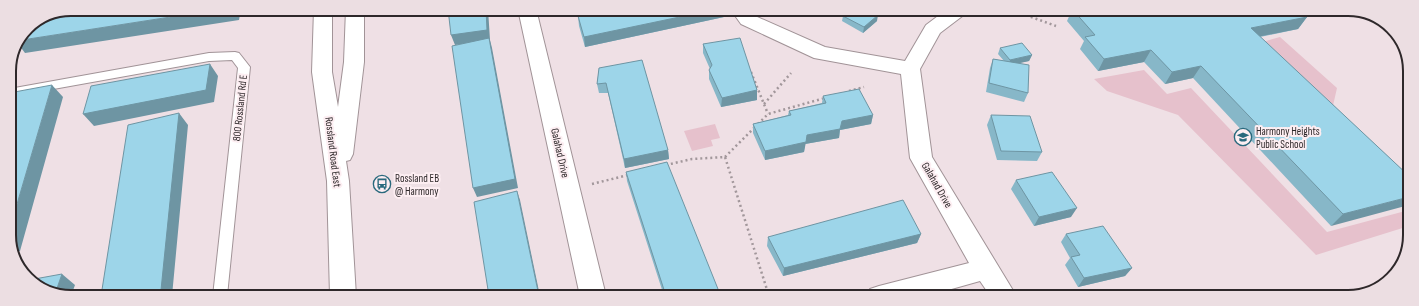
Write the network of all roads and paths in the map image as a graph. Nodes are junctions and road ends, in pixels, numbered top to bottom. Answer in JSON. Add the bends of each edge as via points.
{"nodes":[{"id":1,"x":323,"y":16,"type":"edge"},
{"id":2,"x":355,"y":16,"type":"edge"},
{"id":3,"x":529,"y":16,"type":"edge"},
{"id":4,"x":745,"y":16,"type":"edge"},
{"id":5,"x":950,"y":16,"type":"edge"},
{"id":6,"x":1028,"y":16,"type":"edge"},
{"id":7,"x":1056,"y":26,"type":"dead end"},
{"id":8,"x":910,"y":69,"type":"junction"},
{"id":9,"x":750,"y":70,"type":"edge"},
{"id":10,"x":791,"y":73,"type":"dead end"},
{"id":11,"x":864,"y":87,"type":"dead end"},
{"id":12,"x":16,"y":92,"type":"edge"},
{"id":13,"x":842,"y":93,"type":"edge"},
{"id":14,"x":827,"y":97,"type":"edge"},
{"id":15,"x":764,"y":104,"type":"junction"},
{"id":16,"x":768,"y":114,"type":"junction"},
{"id":17,"x":725,"y":157,"type":"junction"},
{"id":18,"x":661,"y":166,"type":"edge"},
{"id":19,"x":630,"y":174,"type":"edge"},
{"id":20,"x":338,"y":181,"type":"junction"},
{"id":21,"x":569,"y":190,"type":"junction"},
{"id":22,"x":986,"y":269,"type":"junction"},
{"id":23,"x":221,"y":290,"type":"edge"},
{"id":24,"x":343,"y":290,"type":"edge"},
{"id":25,"x":592,"y":290,"type":"edge"},
{"id":26,"x":767,"y":290,"type":"edge"},
{"id":27,"x":903,"y":290,"type":"edge"},
{"id":28,"x":1000,"y":290,"type":"edge"}],
"edges":[{"from":1,"to":20,"type":"street","name":"Rossland Road East","via":[[322,72]]},
{"from":2,"to":20,"type":"street","via":[[354,62]]},
{"from":3,"to":21,"type":"street","name":"Galahad Drive"},
{"from":4,"to":8,"type":"street","via":[[748,20],[821,53]]},
{"from":5,"to":8,"type":"street","via":[[932,29]]},
{"from":6,"to":7,"type":"path"},
{"from":8,"to":22,"type":"street","name":"Galahad Drive","via":[[921,158]]},
{"from":9,"to":15,"type":"path"},
{"from":10,"to":15,"type":"path"},
{"from":11,"to":13,"type":"path"},
{"from":12,"to":23,"type":"lane","name":"800 Rossland Rd E","via":[[209,57],[235,56],[244,67]]},
{"from":14,"to":16,"type":"path"},
{"from":15,"to":16,"type":"path"},
{"from":16,"to":17,"type":"path"},
{"from":17,"to":18,"type":"path","via":[[692,159]]},
{"from":17,"to":26,"type":"path"},
{"from":19,"to":21,"type":"path"},
{"from":20,"to":24,"type":"street","name":"Rossland Road East"},
{"from":21,"to":25,"type":"street","name":"Galahad Drive"},
{"from":22,"to":27,"type":"street"},
{"from":22,"to":28,"type":"street","name":"Galahad Drive"}]}
